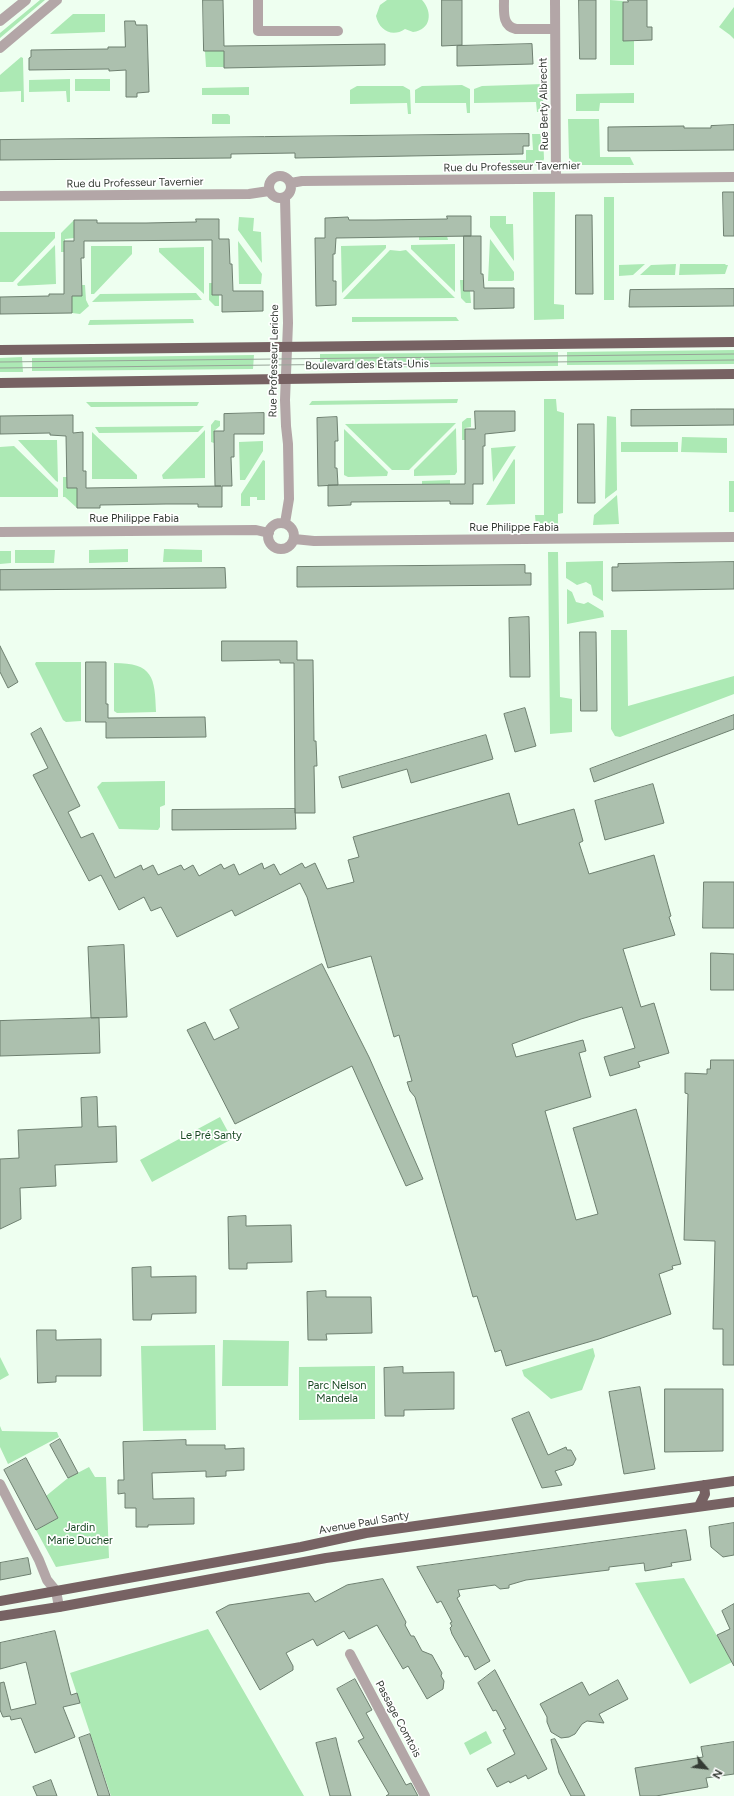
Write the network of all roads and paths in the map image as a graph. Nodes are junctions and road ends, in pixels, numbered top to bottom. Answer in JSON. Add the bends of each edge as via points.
{"nodes":[{"id":1,"x":26,"y":0,"type":"edge"},
{"id":2,"x":57,"y":0,"type":"edge"},
{"id":3,"x":258,"y":0,"type":"edge"},
{"id":4,"x":504,"y":0,"type":"edge"},
{"id":5,"x":555,"y":0,"type":"edge"},
{"id":6,"x":0,"y":22,"type":"edge"},
{"id":7,"x":555,"y":29,"type":"junction"},
{"id":8,"x":338,"y":31,"type":"dead end"},
{"id":9,"x":0,"y":48,"type":"edge"},
{"id":10,"x":734,"y":176,"type":"edge"},
{"id":11,"x":556,"y":178,"type":"junction"},
{"id":12,"x":291,"y":183,"type":"junction"},
{"id":13,"x":269,"y":191,"type":"junction"},
{"id":14,"x":0,"y":196,"type":"edge"},
{"id":15,"x":285,"y":198,"type":"junction"},
{"id":16,"x":734,"y":342,"type":"edge"},
{"id":17,"x":287,"y":346,"type":"junction"},
{"id":18,"x":0,"y":350,"type":"edge"},
{"id":19,"x":734,"y":374,"type":"edge"},
{"id":20,"x":286,"y":379,"type":"junction"},
{"id":21,"x":0,"y":383,"type":"edge"},
{"id":22,"x":285,"y":523,"type":"junction"},
{"id":23,"x":0,"y":532,"type":"edge"},
{"id":24,"x":268,"y":533,"type":"junction"},
{"id":25,"x":734,"y":537,"type":"edge"},
{"id":26,"x":294,"y":539,"type":"junction"},
{"id":27,"x":734,"y":1481,"type":"edge"},
{"id":28,"x":0,"y":1484,"type":"edge"},
{"id":29,"x":704,"y":1485,"type":"junction"},
{"id":30,"x":734,"y":1502,"type":"edge"},
{"id":31,"x":699,"y":1506,"type":"junction"},
{"id":32,"x":56,"y":1591,"type":"junction"},
{"id":33,"x":0,"y":1601,"type":"edge"},
{"id":34,"x":59,"y":1608,"type":"junction"},
{"id":35,"x":0,"y":1616,"type":"edge"},
{"id":36,"x":350,"y":1654,"type":"dead end"},
{"id":37,"x":425,"y":1796,"type":"edge"}],
"edges":[{"from":1,"to":6,"type":"street"},
{"from":2,"to":9,"type":"street"},
{"from":3,"to":8,"type":"street","via":[[258,31]]},
{"from":4,"to":7,"type":"street","via":[[504,17],[510,28]]},
{"from":5,"to":7,"type":"street","name":"Rue Berty Albrecht"},
{"from":7,"to":11,"type":"street","name":"Rue Berty Albrecht"},
{"from":10,"to":11,"type":"street","name":"Rue du Professeur Tavernier"},
{"from":11,"to":12,"type":"street","name":"Rue du Professeur Tavernier"},
{"from":12,"to":13,"type":"street","name":"Rue du Professeur Tavernier","via":[[285,177],[274,177],[269,184]]},
{"from":12,"to":15,"type":"street","via":[[290,193]]},
{"from":13,"to":14,"type":"street","name":"Rue du Professeur Tavernier","via":[[250,194]]},
{"from":13,"to":15,"type":"street","via":[[278,199]]},
{"from":15,"to":17,"type":"street","name":"Rue Professeur Leriche"},
{"from":16,"to":17,"type":"main road","name":"Boulevard des États-Unis"},
{"from":17,"to":18,"type":"main road","name":"Boulevard des États-Unis"},
{"from":17,"to":20,"type":"street","name":"Rue Professeur Leriche"},
{"from":19,"to":20,"type":"main road","name":"Boulevard des États-Unis"},
{"from":20,"to":21,"type":"main road","name":"Boulevard des États-Unis"},
{"from":20,"to":22,"type":"street","name":"Rue Professeur Leriche","via":[[289,499]]},
{"from":22,"to":24,"type":"street","via":[[276,523]]},
{"from":22,"to":26,"type":"street","via":[[294,531]]},
{"from":23,"to":24,"type":"street","name":"Rue Philippe Fabia","via":[[256,530]]},
{"from":24,"to":26,"type":"street","via":[[270,542],[280,549],[289,546]]},
{"from":25,"to":26,"type":"street","name":"Rue Philippe Fabia","via":[[314,541]]},
{"from":27,"to":29,"type":"main road","name":"Avenue Paul Santy"},
{"from":28,"to":32,"type":"street","via":[[47,1580]]},
{"from":29,"to":31,"type":"main road","via":[[704,1494]]},
{"from":29,"to":32,"type":"main road","name":"Avenue Paul Santy","via":[[366,1533]]},
{"from":30,"to":31,"type":"main road"},
{"from":31,"to":34,"type":"main road","via":[[326,1558]]},
{"from":32,"to":33,"type":"main road","name":"Avenue Paul Santy"},
{"from":32,"to":34,"type":"street"},
{"from":34,"to":35,"type":"main road"},
{"from":36,"to":37,"type":"street","name":"Passage Comtois"}]}
